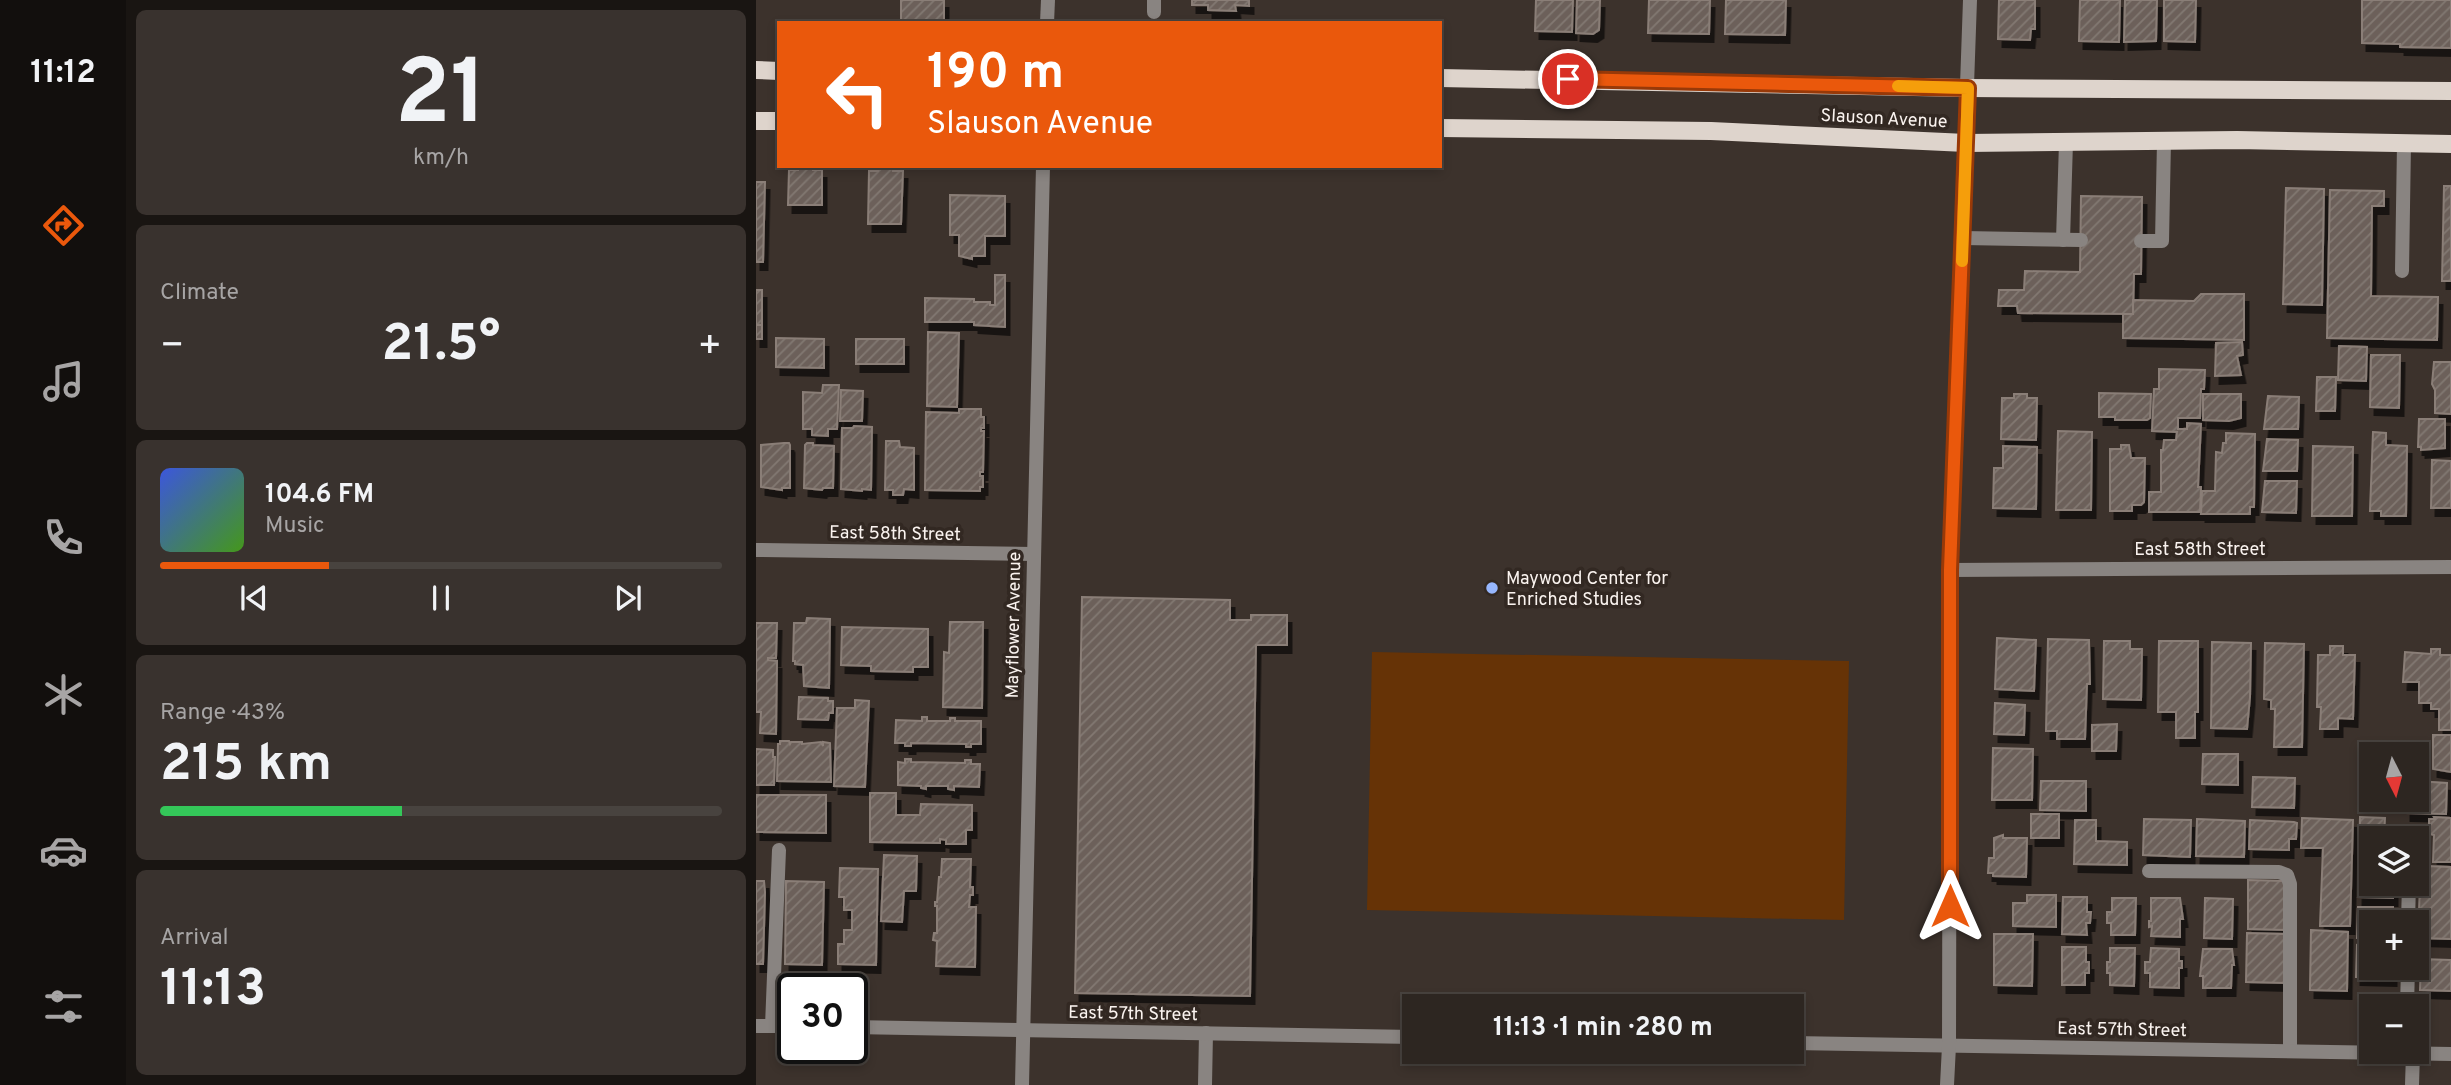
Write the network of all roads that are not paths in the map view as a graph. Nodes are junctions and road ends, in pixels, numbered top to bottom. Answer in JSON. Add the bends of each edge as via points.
{"nodes":[{"id":1,"x":1048,"y":0,"type":"edge"},
{"id":2,"x":1970,"y":0,"type":"edge"},
{"id":3,"x":1047,"y":21,"type":"edge"},
{"id":4,"x":756,"y":71,"type":"edge"},
{"id":5,"x":777,"y":71,"type":"edge"},
{"id":6,"x":1442,"y":78,"type":"edge"},
{"id":7,"x":1968,"y":88,"type":"junction"},
{"id":8,"x":2451,"y":91,"type":"edge"},
{"id":9,"x":756,"y":121,"type":"edge"},
{"id":10,"x":777,"y":121,"type":"edge"},
{"id":11,"x":1442,"y":128,"type":"edge"},
{"id":12,"x":2164,"y":141,"type":"junction"},
{"id":13,"x":2066,"y":142,"type":"junction"},
{"id":14,"x":1966,"y":143,"type":"junction"},
{"id":15,"x":2404,"y":144,"type":"junction"},
{"id":16,"x":2451,"y":144,"type":"edge"},
{"id":17,"x":1043,"y":168,"type":"edge"},
{"id":18,"x":1963,"y":238,"type":"junction"},
{"id":19,"x":2063,"y":240,"type":"junction"},
{"id":20,"x":2081,"y":240,"type":"dead end"},
{"id":21,"x":2141,"y":241,"type":"dead end"},
{"id":22,"x":2402,"y":271,"type":"dead end"},
{"id":23,"x":756,"y":550,"type":"edge"},
{"id":24,"x":1034,"y":554,"type":"junction"},
{"id":25,"x":2451,"y":567,"type":"edge"},
{"id":26,"x":1950,"y":570,"type":"junction"},
{"id":27,"x":779,"y":850,"type":"dead end"},
{"id":28,"x":2149,"y":871,"type":"dead end"},
{"id":29,"x":756,"y":1026,"type":"edge"},
{"id":30,"x":772,"y":1026,"type":"junction"},
{"id":31,"x":777,"y":1026,"type":"edge"},
{"id":32,"x":868,"y":1027,"type":"edge"},
{"id":33,"x":1023,"y":1030,"type":"junction"},
{"id":34,"x":1206,"y":1033,"type":"junction"},
{"id":35,"x":1402,"y":1037,"type":"edge"},
{"id":36,"x":1804,"y":1043,"type":"edge"},
{"id":37,"x":1950,"y":1046,"type":"junction"},
{"id":38,"x":2290,"y":1051,"type":"junction"},
{"id":39,"x":2359,"y":1052,"type":"edge"},
{"id":40,"x":2429,"y":1053,"type":"edge"},
{"id":41,"x":2451,"y":1054,"type":"edge"},
{"id":42,"x":2410,"y":1064,"type":"edge"},
{"id":43,"x":1022,"y":1085,"type":"edge"},
{"id":44,"x":1205,"y":1085,"type":"edge"},
{"id":45,"x":1947,"y":1085,"type":"edge"},
{"id":46,"x":2412,"y":1085,"type":"edge"}],
"edges":[{"from":1,"to":3,"type":"street"},
{"from":2,"to":7,"type":"street"},
{"from":4,"to":5,"type":"main road"},
{"from":6,"to":7,"type":"main road","name":"Slauson Avenue"},
{"from":7,"to":8,"type":"main road","name":"Slauson Avenue"},
{"from":7,"to":14,"type":"street"},
{"from":9,"to":10,"type":"main road"},
{"from":11,"to":14,"type":"main road","name":"Slauson Avenue","via":[[1712,131]]},
{"from":12,"to":13,"type":"main road","name":"Slauson Avenue"},
{"from":12,"to":15,"type":"main road","name":"Slauson Avenue"},
{"from":12,"to":21,"type":"street","via":[[2162,241]]},
{"from":13,"to":14,"type":"main road","name":"Slauson Avenue"},
{"from":13,"to":19,"type":"street"},
{"from":14,"to":18,"type":"street"},
{"from":15,"to":16,"type":"main road","name":"Slauson Avenue"},
{"from":15,"to":22,"type":"street"},
{"from":17,"to":24,"type":"street","name":"Mayflower Avenue"},
{"from":18,"to":19,"type":"street"},
{"from":18,"to":26,"type":"street"},
{"from":19,"to":20,"type":"street"},
{"from":23,"to":24,"type":"street","name":"East 58th Street"},
{"from":24,"to":33,"type":"street","name":"Mayflower Avenue"},
{"from":25,"to":26,"type":"street","name":"East 58th Street"},
{"from":26,"to":37,"type":"street"},
{"from":27,"to":30,"type":"street"},
{"from":28,"to":38,"type":"street","via":[[2287,875]]},
{"from":29,"to":30,"type":"street"},
{"from":30,"to":31,"type":"street"},
{"from":32,"to":33,"type":"street","name":"East 57th Street"},
{"from":33,"to":34,"type":"street","name":"East 57th Street"},
{"from":33,"to":43,"type":"street","name":"Mayflower Avenue"},
{"from":34,"to":35,"type":"street","name":"East 57th Street"},
{"from":34,"to":44,"type":"street"},
{"from":36,"to":37,"type":"street","name":"East 57th Street"},
{"from":37,"to":38,"type":"street","name":"East 57th Street"},
{"from":37,"to":45,"type":"street"},
{"from":38,"to":39,"type":"street","name":"East 57th Street"},
{"from":40,"to":41,"type":"street","name":"East 57th Street"},
{"from":42,"to":46,"type":"street"}]}
